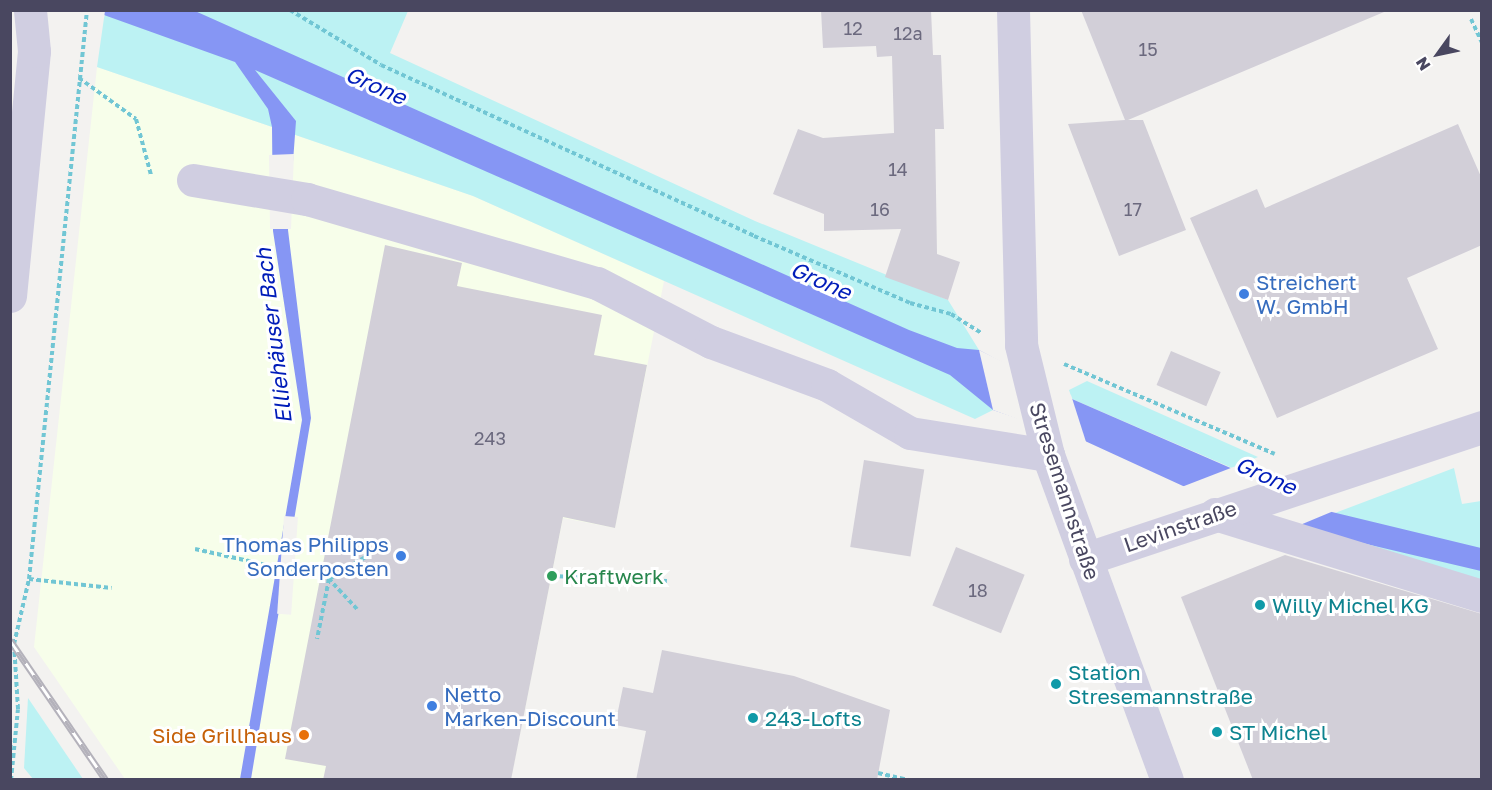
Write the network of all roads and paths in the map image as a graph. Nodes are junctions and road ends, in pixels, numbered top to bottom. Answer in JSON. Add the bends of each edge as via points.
{"nodes":[{"id":1,"x":30,"y":10,"type":"edge"},
{"id":2,"x":48,"y":10,"type":"edge"},
{"id":3,"x":87,"y":10,"type":"edge"},
{"id":4,"x":290,"y":10,"type":"edge"},
{"id":5,"x":1013,"y":10,"type":"edge"},
{"id":6,"x":1471,"y":19,"type":"dead end"},
{"id":7,"x":1482,"y":44,"type":"edge"},
{"id":8,"x":34,"y":51,"type":"junction"},
{"id":9,"x":79,"y":77,"type":"junction"},
{"id":10,"x":151,"y":175,"type":"dead end"},
{"id":11,"x":193,"y":180,"type":"dead end"},
{"id":12,"x":10,"y":296,"type":"edge"},
{"id":13,"x":1025,"y":358,"type":"junction"},
{"id":14,"x":1482,"y":428,"type":"edge"},
{"id":15,"x":1046,"y":443,"type":"junction"},
{"id":16,"x":1320,"y":478,"type":"junction"},
{"id":17,"x":1223,"y":512,"type":"junction"},
{"id":18,"x":195,"y":549,"type":"dead end"},
{"id":19,"x":368,"y":556,"type":"dead end"},
{"id":20,"x":1085,"y":559,"type":"junction"},
{"id":21,"x":552,"y":576,"type":"dead end"},
{"id":22,"x":29,"y":579,"type":"junction"},
{"id":23,"x":329,"y":579,"type":"junction"},
{"id":24,"x":667,"y":581,"type":"dead end"},
{"id":25,"x":112,"y":588,"type":"dead end"},
{"id":26,"x":1482,"y":596,"type":"edge"},
{"id":27,"x":357,"y":609,"type":"dead end"},
{"id":28,"x":318,"y":639,"type":"dead end"},
{"id":29,"x":878,"y":773,"type":"dead end"},
{"id":30,"x":10,"y":780,"type":"edge"},
{"id":31,"x":909,"y":780,"type":"edge"},
{"id":32,"x":1167,"y":780,"type":"edge"}],
"edges":[{"from":1,"to":8,"type":"street"},
{"from":2,"to":8,"type":"street"},
{"from":3,"to":9,"type":"path"},
{"from":4,"to":13,"type":"path","via":[[381,65]]},
{"from":5,"to":13,"type":"street","name":"Stresemannstraße"},
{"from":6,"to":7,"type":"path"},
{"from":8,"to":12,"type":"street"},
{"from":9,"to":10,"type":"path","via":[[136,119]]},
{"from":9,"to":22,"type":"path"},
{"from":11,"to":15,"type":"street","via":[[306,199],[597,283],[711,342],[827,385],[910,433]]},
{"from":13,"to":15,"type":"street","name":"Stresemannstraße"},
{"from":13,"to":16,"type":"path"},
{"from":14,"to":16,"type":"street","name":"Levinstraße"},
{"from":15,"to":20,"type":"street","name":"Stresemannstraße"},
{"from":16,"to":17,"type":"street","name":"Levinstraße"},
{"from":17,"to":20,"type":"street","name":"Levinstraße"},
{"from":17,"to":26,"type":"street"},
{"from":18,"to":23,"type":"path"},
{"from":19,"to":23,"type":"path"},
{"from":20,"to":32,"type":"street","name":"Stresemannstraße"},
{"from":21,"to":24,"type":"path"},
{"from":22,"to":25,"type":"path"},
{"from":22,"to":30,"type":"path","via":[[14,644],[18,709]]},
{"from":23,"to":27,"type":"path"},
{"from":23,"to":28,"type":"path"},
{"from":29,"to":31,"type":"path"}]}
